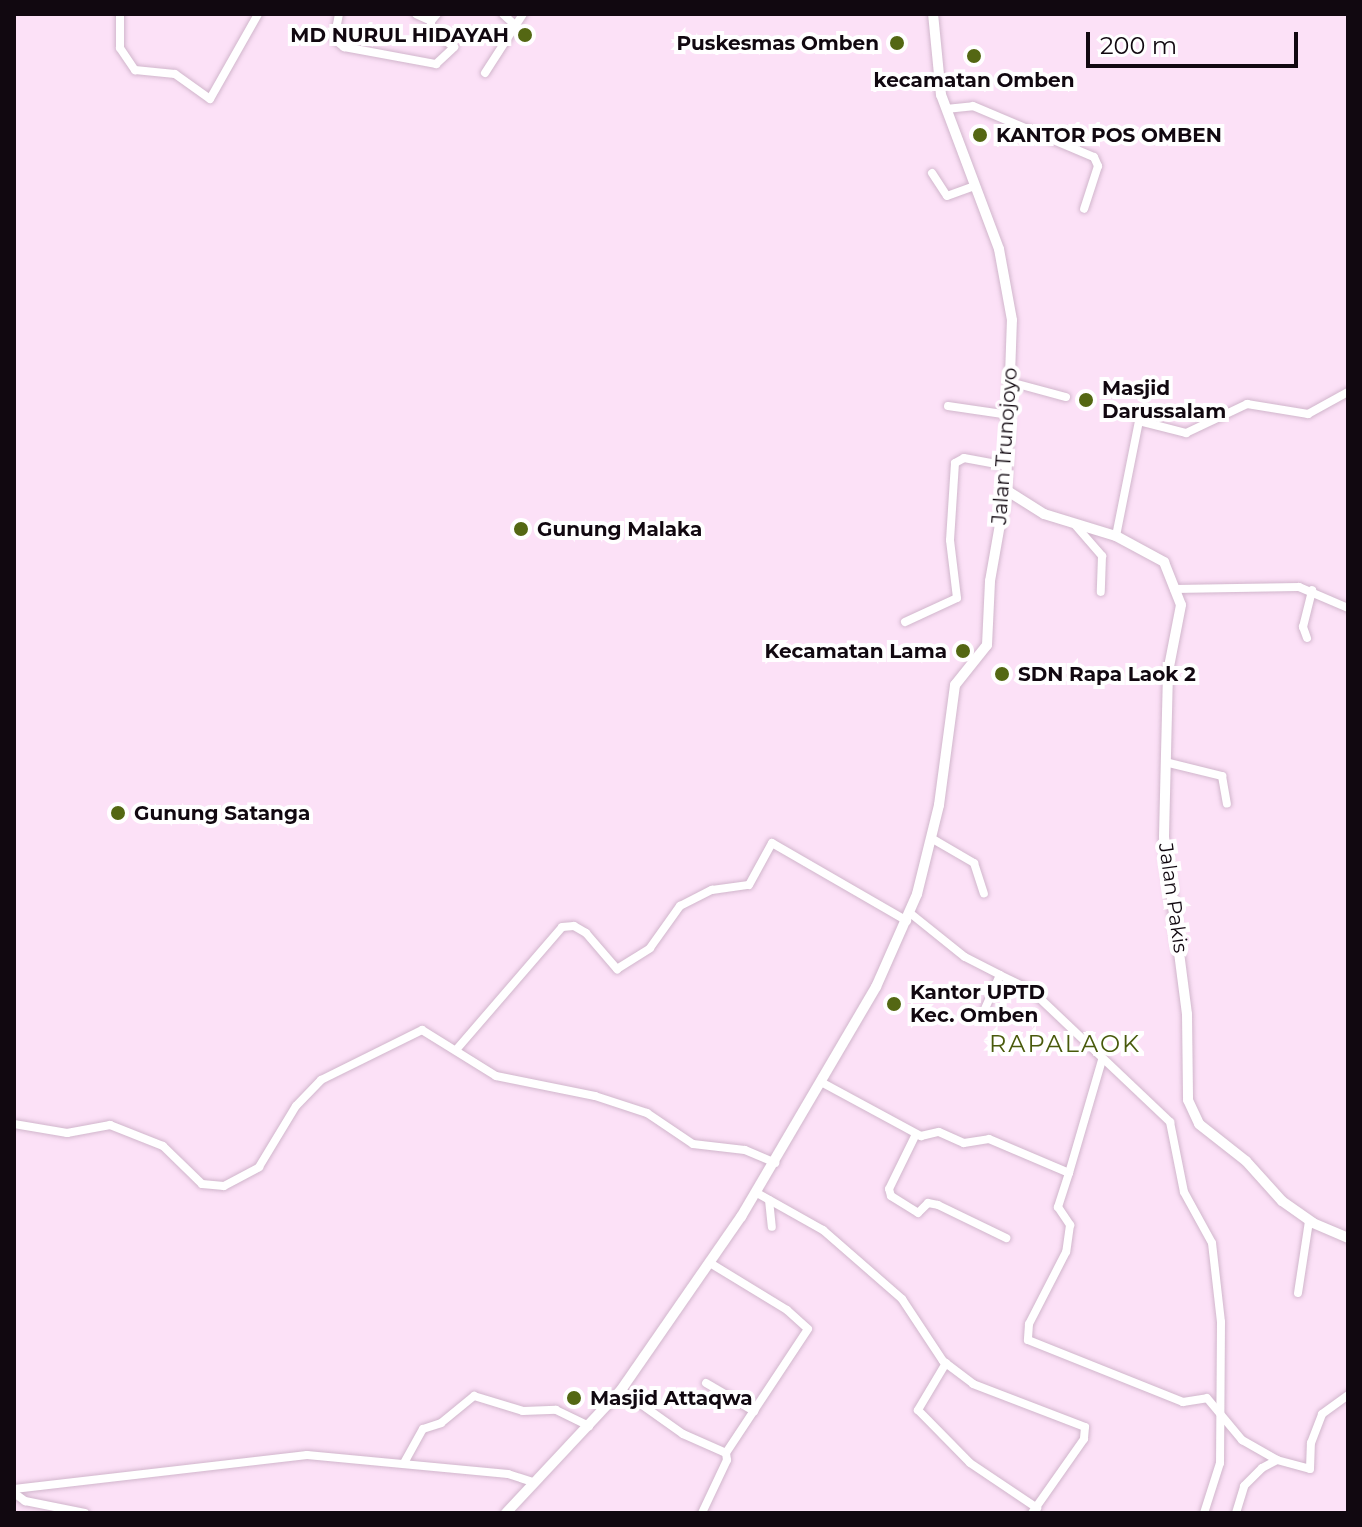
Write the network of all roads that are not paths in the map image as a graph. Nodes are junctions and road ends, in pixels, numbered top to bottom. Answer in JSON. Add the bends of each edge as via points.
{"nodes":[{"id":1,"x":120,"y":14,"type":"edge"},
{"id":2,"x":258,"y":14,"type":"edge"},
{"id":3,"x":339,"y":14,"type":"edge"},
{"id":4,"x":416,"y":14,"type":"edge"},
{"id":5,"x":503,"y":14,"type":"edge"},
{"id":6,"x":523,"y":14,"type":"edge"},
{"id":7,"x":933,"y":14,"type":"edge"},
{"id":8,"x":434,"y":17,"type":"edge"},
{"id":9,"x":515,"y":25,"type":"junction"},
{"id":10,"x":485,"y":73,"type":"dead end"},
{"id":11,"x":946,"y":109,"type":"junction"},
{"id":12,"x":932,"y":173,"type":"dead end"},
{"id":13,"x":975,"y":186,"type":"junction"},
{"id":14,"x":1084,"y":209,"type":"dead end"},
{"id":15,"x":1010,"y":382,"type":"junction"},
{"id":16,"x":1348,"y":392,"type":"edge"},
{"id":17,"x":1066,"y":397,"type":"dead end"},
{"id":18,"x":948,"y":406,"type":"dead end"},
{"id":19,"x":1009,"y":415,"type":"junction"},
{"id":20,"x":1007,"y":466,"type":"junction"},
{"id":21,"x":1006,"y":490,"type":"junction"},
{"id":22,"x":1076,"y":526,"type":"junction"},
{"id":23,"x":1116,"y":536,"type":"junction"},
{"id":24,"x":1174,"y":589,"type":"junction"},
{"id":25,"x":1312,"y":590,"type":"junction"},
{"id":26,"x":1101,"y":592,"type":"dead end"},
{"id":27,"x":1348,"y":608,"type":"edge"},
{"id":28,"x":905,"y":622,"type":"dead end"},
{"id":29,"x":1307,"y":638,"type":"dead end"},
{"id":30,"x":1169,"y":763,"type":"junction"},
{"id":31,"x":1227,"y":804,"type":"dead end"},
{"id":32,"x":931,"y":838,"type":"junction"},
{"id":33,"x":984,"y":893,"type":"dead end"},
{"id":34,"x":909,"y":917,"type":"junction"},
{"id":35,"x":1000,"y":975,"type":"junction"},
{"id":36,"x":985,"y":1008,"type":"dead end"},
{"id":37,"x":456,"y":1050,"type":"junction"},
{"id":38,"x":1102,"y":1060,"type":"junction"},
{"id":39,"x":821,"y":1082,"type":"junction"},
{"id":40,"x":14,"y":1124,"type":"edge"},
{"id":41,"x":916,"y":1134,"type":"junction"},
{"id":42,"x":775,"y":1163,"type":"junction"},
{"id":43,"x":1069,"y":1173,"type":"junction"},
{"id":44,"x":757,"y":1193,"type":"junction"},
{"id":45,"x":769,"y":1200,"type":"junction"},
{"id":46,"x":1309,"y":1221,"type":"junction"},
{"id":47,"x":772,"y":1227,"type":"dead end"},
{"id":48,"x":1006,"y":1238,"type":"dead end"},
{"id":49,"x":1348,"y":1238,"type":"edge"},
{"id":50,"x":710,"y":1263,"type":"junction"},
{"id":51,"x":1298,"y":1293,"type":"dead end"},
{"id":52,"x":946,"y":1363,"type":"junction"},
{"id":53,"x":706,"y":1383,"type":"dead end"},
{"id":54,"x":621,"y":1390,"type":"junction"},
{"id":55,"x":1348,"y":1395,"type":"edge"},
{"id":56,"x":1219,"y":1410,"type":"junction"},
{"id":57,"x":754,"y":1411,"type":"junction"},
{"id":58,"x":589,"y":1426,"type":"junction"},
{"id":59,"x":726,"y":1453,"type":"junction"},
{"id":60,"x":1277,"y":1460,"type":"junction"},
{"id":61,"x":404,"y":1463,"type":"junction"},
{"id":62,"x":535,"y":1483,"type":"junction"},
{"id":63,"x":14,"y":1491,"type":"edge"},
{"id":64,"x":1034,"y":1510,"type":"edge"},
{"id":65,"x":85,"y":1513,"type":"edge"},
{"id":66,"x":506,"y":1513,"type":"edge"},
{"id":67,"x":702,"y":1513,"type":"edge"},
{"id":68,"x":1204,"y":1513,"type":"edge"},
{"id":69,"x":1236,"y":1513,"type":"edge"}],
"edges":[{"from":1,"to":2,"type":"street","via":[[120,48],[135,70],[175,74],[210,99]]},
{"from":3,"to":8,"type":"street","via":[[334,39],[344,47],[436,64],[454,47],[431,30]]},
{"from":4,"to":8,"type":"street"},
{"from":5,"to":9,"type":"street"},
{"from":6,"to":9,"type":"street"},
{"from":7,"to":11,"type":"street","name":"Jalan Trunojoyo"},
{"from":9,"to":10,"type":"street"},
{"from":11,"to":13,"type":"street","name":"Jalan Trunojoyo"},
{"from":11,"to":14,"type":"street","via":[[973,106],[1094,157],[1098,166]]},
{"from":12,"to":13,"type":"street","via":[[947,196]]},
{"from":13,"to":15,"type":"street","name":"Jalan Trunojoyo","via":[[1009,281]]},
{"from":15,"to":17,"type":"street"},
{"from":15,"to":19,"type":"street","name":"Jalan Trunojoyo"},
{"from":16,"to":23,"type":"street","via":[[1308,414],[1247,404],[1186,433],[1139,421]]},
{"from":18,"to":19,"type":"street"},
{"from":19,"to":20,"type":"street","name":"Jalan Trunojoyo"},
{"from":20,"to":21,"type":"street","name":"Jalan Trunojoyo"},
{"from":20,"to":28,"type":"street","via":[[964,458],[955,463],[950,540],[957,600]]},
{"from":21,"to":22,"type":"street","name":"Jalan Pakis"},
{"from":21,"to":32,"type":"street","name":"Jalan Trunojoyo","via":[[990,581],[987,645],[955,685]]},
{"from":22,"to":23,"type":"street","name":"Jalan Pakis"},
{"from":22,"to":26,"type":"street","via":[[1102,556]]},
{"from":23,"to":24,"type":"street","name":"Jalan Pakis","via":[[1161,559]]},
{"from":24,"to":25,"type":"street"},
{"from":24,"to":30,"type":"street","name":"Jalan Pakis","via":[[1181,607],[1168,672]]},
{"from":25,"to":27,"type":"street"},
{"from":25,"to":29,"type":"street","via":[[1303,627]]},
{"from":30,"to":31,"type":"street","via":[[1222,776]]},
{"from":30,"to":46,"type":"street","name":"Jalan Pakis","via":[[1165,846],[1185,988],[1188,1100],[1199,1124]]},
{"from":32,"to":33,"type":"street","via":[[974,863]]},
{"from":32,"to":34,"type":"street","name":"Jalan Trunojoyo"},
{"from":34,"to":35,"type":"street"},
{"from":34,"to":37,"type":"street","via":[[772,843],[749,885],[712,890],[687,901],[650,948],[617,969],[586,933],[562,927]]},
{"from":34,"to":39,"type":"street","name":"Jalan Trunojoyo"},
{"from":35,"to":36,"type":"street"},
{"from":35,"to":38,"type":"street","via":[[1031,990]]},
{"from":37,"to":40,"type":"street","via":[[422,1030],[376,1056],[337,1067],[296,1106],[259,1167],[224,1186],[202,1184],[163,1146],[110,1125],[67,1133]]},
{"from":37,"to":42,"type":"street","via":[[496,1076],[595,1096],[647,1113],[693,1144],[745,1150]]},
{"from":38,"to":43,"type":"street"},
{"from":38,"to":56,"type":"street","via":[[1170,1122],[1184,1192],[1212,1243],[1221,1322]]},
{"from":39,"to":41,"type":"street"},
{"from":39,"to":42,"type":"street","name":"Jalan Trunojoyo"},
{"from":41,"to":43,"type":"street","via":[[939,1132],[964,1143],[989,1139]]},
{"from":41,"to":48,"type":"street","via":[[889,1189],[891,1196],[918,1213],[928,1203],[938,1205]]},
{"from":42,"to":44,"type":"street","name":"Jalan Trunojoyo"},
{"from":43,"to":56,"type":"street","via":[[1058,1207],[1070,1225],[1066,1252],[1029,1324],[1028,1340],[1183,1402],[1205,1397]]},
{"from":44,"to":45,"type":"street"},
{"from":44,"to":50,"type":"street","name":"Jalan Trunojoyo"},
{"from":45,"to":47,"type":"street"},
{"from":45,"to":52,"type":"street","via":[[823,1230],[902,1299]]},
{"from":46,"to":49,"type":"street","name":"Jalan Pakis"},
{"from":46,"to":51,"type":"street"},
{"from":50,"to":54,"type":"street","name":"Jalan Trunojoyo"},
{"from":50,"to":57,"type":"street","via":[[808,1327]]},
{"from":52,"to":64,"type":"street","via":[[918,1410],[970,1463]]},
{"from":52,"to":64,"type":"street","via":[[988,1391],[1086,1428],[1068,1465]]},
{"from":53,"to":57,"type":"street"},
{"from":54,"to":58,"type":"street","name":"Jalan Trunojoyo"},
{"from":54,"to":59,"type":"street","via":[[683,1434]]},
{"from":55,"to":60,"type":"street","via":[[1322,1414],[1313,1435],[1309,1470]]},
{"from":56,"to":60,"type":"street","via":[[1242,1440]]},
{"from":56,"to":68,"type":"street","via":[[1220,1463]]},
{"from":57,"to":59,"type":"street"},
{"from":58,"to":61,"type":"street","via":[[556,1410],[523,1411],[474,1396],[441,1423],[423,1429]]},
{"from":58,"to":62,"type":"street","name":"Jalan Trunojoyo"},
{"from":59,"to":67,"type":"street"},
{"from":60,"to":69,"type":"street","via":[[1250,1476]]},
{"from":61,"to":62,"type":"street","via":[[508,1474]]},
{"from":61,"to":63,"type":"street","via":[[307,1455]]},
{"from":62,"to":66,"type":"street","name":"Jalan Trunojoyo"},
{"from":63,"to":65,"type":"street","via":[[25,1501]]}]}
